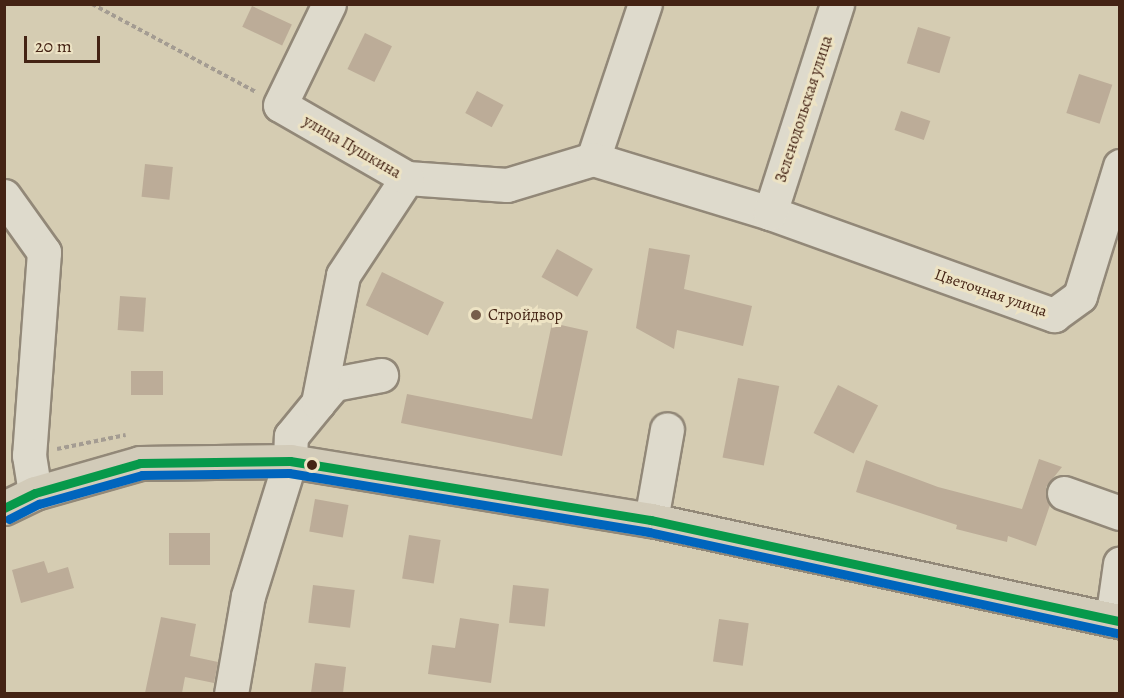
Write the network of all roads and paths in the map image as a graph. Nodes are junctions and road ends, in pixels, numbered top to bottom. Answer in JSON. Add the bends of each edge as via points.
{"nodes":[{"id":1,"x":92,"y":4,"type":"edge"},
{"id":2,"x":329,"y":4,"type":"edge"},
{"id":3,"x":645,"y":4,"type":"edge"},
{"id":4,"x":837,"y":4,"type":"edge"},
{"id":5,"x":280,"y":105,"type":"junction"},
{"id":6,"x":593,"y":159,"type":"junction"},
{"id":7,"x":1119,"y":166,"type":"edge"},
{"id":8,"x":407,"y":178,"type":"junction"},
{"id":9,"x":4,"y":196,"type":"edge"},
{"id":10,"x":770,"y":213,"type":"junction"},
{"id":11,"x":381,"y":375,"type":"dead end"},
{"id":12,"x":318,"y":403,"type":"junction"},
{"id":13,"x":667,"y":429,"type":"dead end"},
{"id":14,"x":290,"y":461,"type":"junction"},
{"id":15,"x":35,"y":492,"type":"junction"},
{"id":16,"x":1064,"y":493,"type":"dead end"},
{"id":17,"x":4,"y":508,"type":"edge"},
{"id":18,"x":1119,"y":513,"type":"edge"},
{"id":19,"x":651,"y":520,"type":"junction"},
{"id":20,"x":1119,"y":564,"type":"edge"},
{"id":21,"x":1116,"y":621,"type":"edge"},
{"id":22,"x":231,"y":693,"type":"edge"}],
"edges":[{"from":1,"to":5,"type":"path"},
{"from":2,"to":5,"type":"street"},
{"from":3,"to":6,"type":"street"},
{"from":4,"to":10,"type":"street","name":"Зеленодольская улица"},
{"from":5,"to":8,"type":"street","name":"улица Пушкина"},
{"from":6,"to":8,"type":"street","via":[[507,185]]},
{"from":6,"to":10,"type":"street"},
{"from":7,"to":10,"type":"street","name":"Цветочная улица","via":[[1080,296],[1054,315]]},
{"from":8,"to":12,"type":"street","name":"улица Пушкина","via":[[343,275]]},
{"from":9,"to":15,"type":"street","via":[[44,252],[29,456]]},
{"from":11,"to":12,"type":"street","via":[[334,384]]},
{"from":12,"to":14,"type":"street","name":"улица Пушкина","via":[[291,436]]},
{"from":13,"to":19,"type":"street"},
{"from":14,"to":15,"type":"main road","via":[[140,463]]},
{"from":14,"to":19,"type":"main road"},
{"from":14,"to":22,"type":"street","name":"улица Пушкина","via":[[248,596]]},
{"from":15,"to":17,"type":"main road"},
{"from":16,"to":18,"type":"street"},
{"from":19,"to":21,"type":"main road"},
{"from":20,"to":21,"type":"street"}]}
